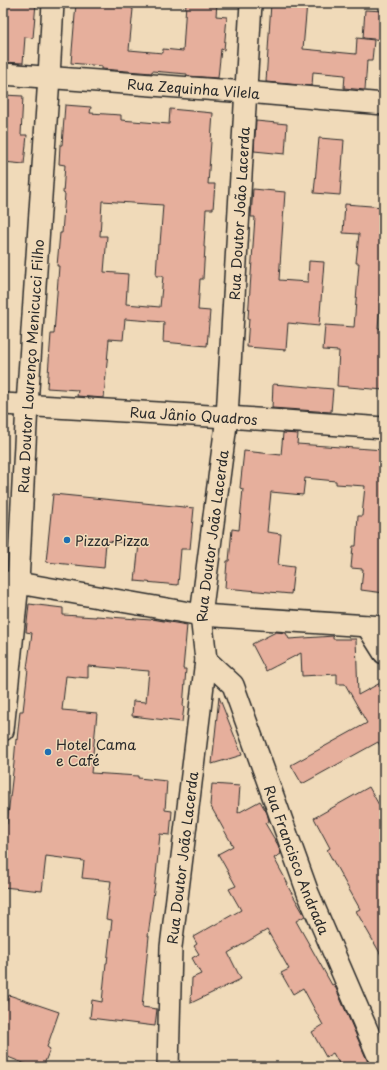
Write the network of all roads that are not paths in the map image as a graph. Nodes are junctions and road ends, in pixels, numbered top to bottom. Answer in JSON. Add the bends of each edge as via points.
{"nodes":[{"id":1,"x":53,"y":3,"type":"edge"},
{"id":2,"x":251,"y":3,"type":"edge"},
{"id":3,"x":3,"y":74,"type":"edge"},
{"id":4,"x":49,"y":77,"type":"junction"},
{"id":5,"x":246,"y":92,"type":"junction"},
{"id":6,"x":384,"y":104,"type":"edge"},
{"id":7,"x":3,"y":404,"type":"edge"},
{"id":8,"x":27,"y":405,"type":"junction"},
{"id":9,"x":227,"y":417,"type":"junction"},
{"id":10,"x":384,"y":428,"type":"edge"},
{"id":11,"x":10,"y":583,"type":"edge"},
{"id":12,"x":201,"y":615,"type":"junction"},
{"id":13,"x":376,"y":627,"type":"edge"},
{"id":14,"x":384,"y":653,"type":"edge"},
{"id":15,"x":206,"y":660,"type":"junction"},
{"id":16,"x":3,"y":730,"type":"edge"},
{"id":17,"x":168,"y":1067,"type":"edge"},
{"id":18,"x":383,"y":1067,"type":"edge"}],
"edges":[{"from":1,"to":4,"type":"street","name":"Rua Doutor Lourenço Menicucci Filho"},
{"from":2,"to":5,"type":"street","name":"Rua Doutor João Lacerda"},
{"from":3,"to":4,"type":"street","name":"Rua Zequinha Vilela"},
{"from":4,"to":5,"type":"street","name":"Rua Zequinha Vilela"},
{"from":4,"to":8,"type":"street","name":"Rua Doutor Lourenço Menicucci Filho"},
{"from":5,"to":6,"type":"street","name":"Rua Zequinha Vilela"},
{"from":5,"to":9,"type":"street","name":"Rua Doutor João Lacerda"},
{"from":7,"to":8,"type":"street","name":"Rua Jânio Quadros"},
{"from":8,"to":9,"type":"street","name":"Rua Jânio Quadros"},
{"from":8,"to":11,"type":"street","name":"Rua Doutor Lourenço Menicucci Filho"},
{"from":9,"to":10,"type":"street","name":"Rua Jânio Quadros"},
{"from":9,"to":12,"type":"street","name":"Rua Doutor João Lacerda"},
{"from":11,"to":12,"type":"street"},
{"from":11,"to":16,"type":"street","name":"Rua Doutor Lourenço Menicucci Filho"},
{"from":12,"to":13,"type":"street"},
{"from":12,"to":15,"type":"street","name":"Rua Doutor João Lacerda"},
{"from":13,"to":14,"type":"street"},
{"from":15,"to":17,"type":"street","name":"Rua Doutor João Lacerda","via":[[171,947]]},
{"from":15,"to":18,"type":"street","name":"Rua Francisco Andrada","via":[[233,684],[308,892]]}]}
